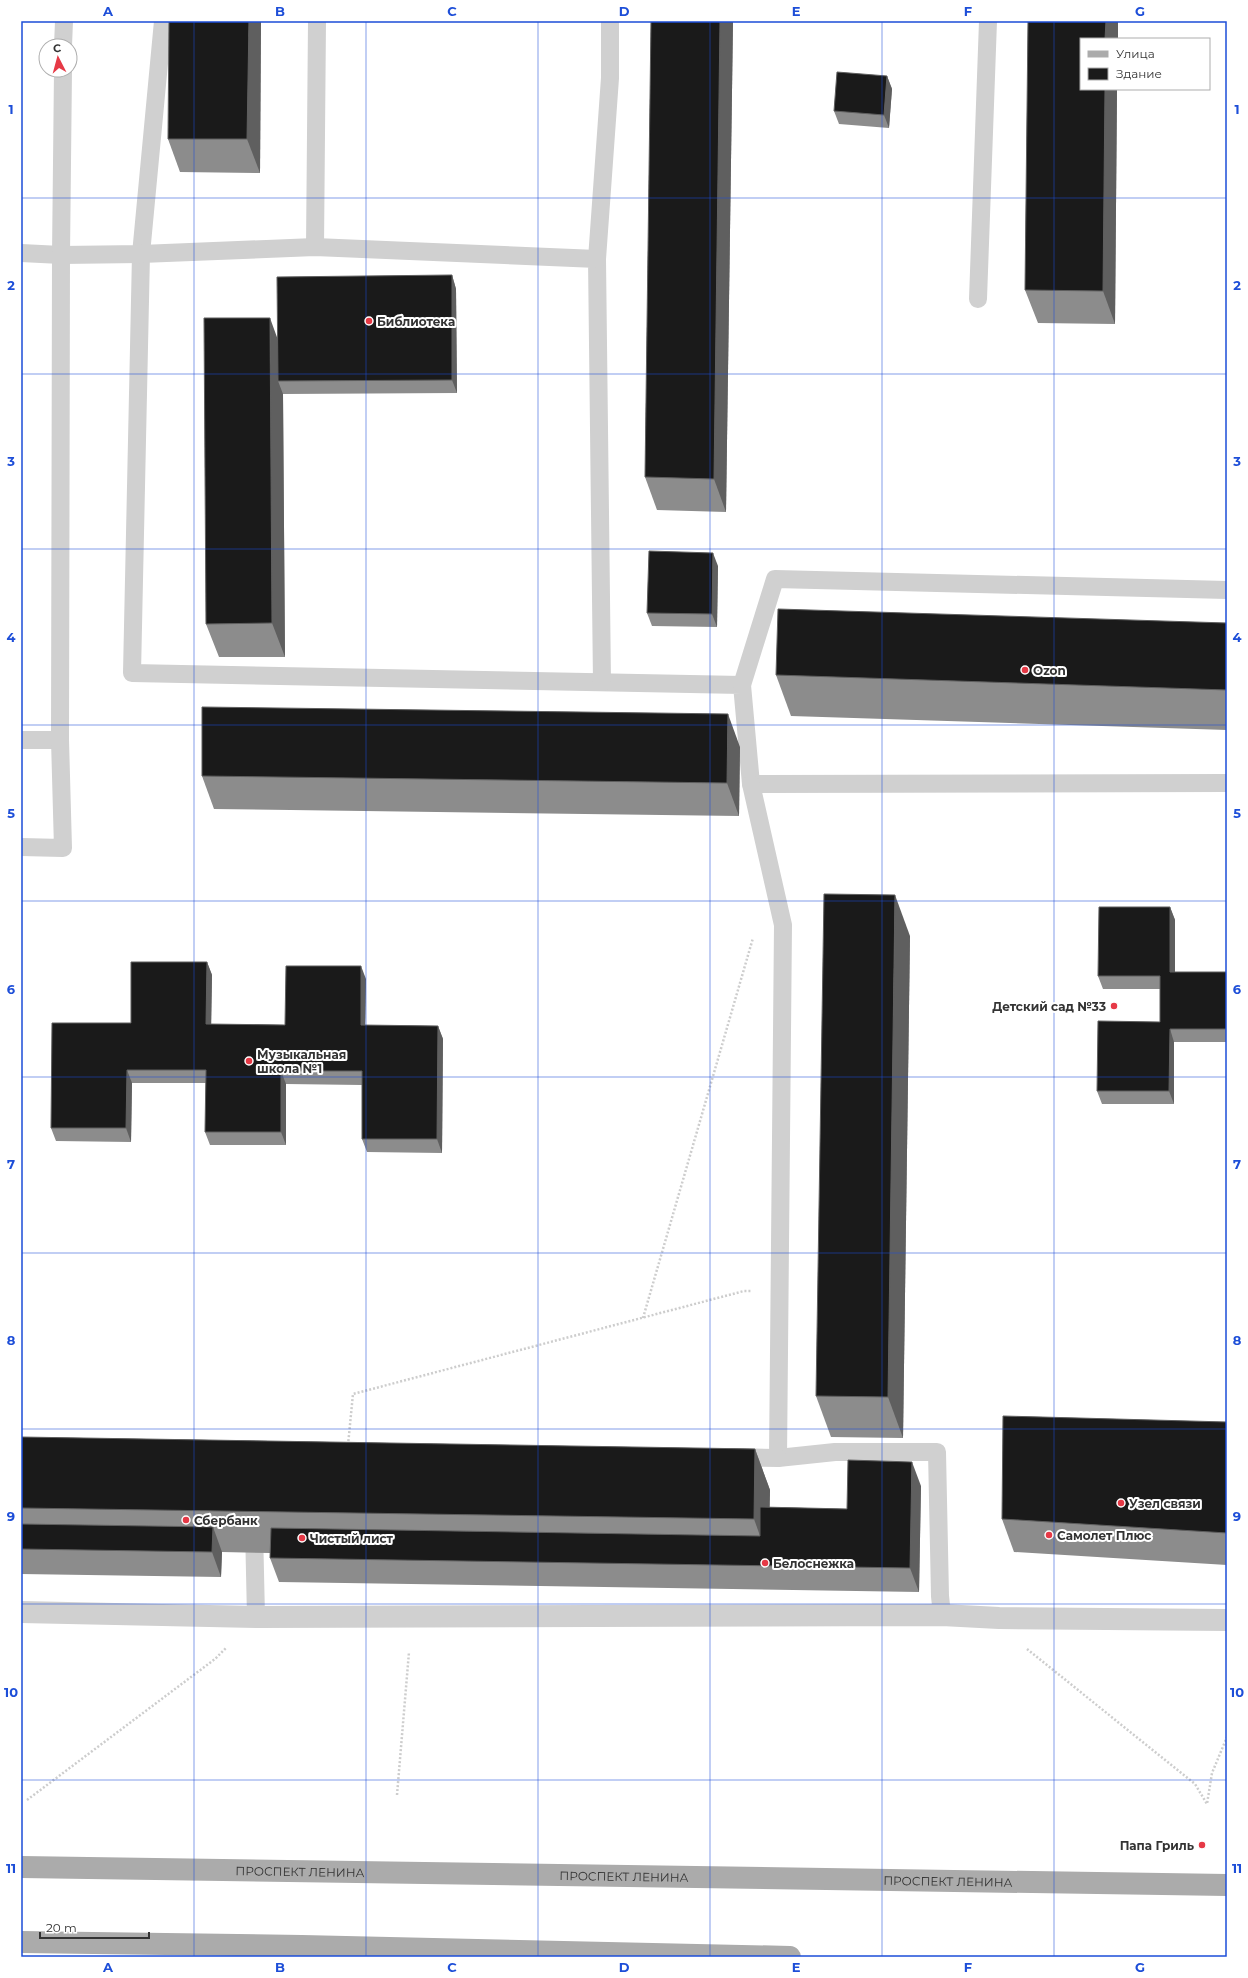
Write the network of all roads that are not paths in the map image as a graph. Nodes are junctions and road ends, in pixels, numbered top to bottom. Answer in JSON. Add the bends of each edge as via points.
{"nodes":[{"id":1,"x":64,"y":21,"type":"edge"},
{"id":2,"x":163,"y":21,"type":"edge"},
{"id":3,"x":317,"y":21,"type":"edge"},
{"id":4,"x":610,"y":21,"type":"edge"},
{"id":5,"x":988,"y":21,"type":"edge"},
{"id":6,"x":63,"y":38,"type":"edge"},
{"id":7,"x":63,"y":78,"type":"edge"},
{"id":8,"x":315,"y":247,"type":"junction"},
{"id":9,"x":21,"y":253,"type":"edge"},
{"id":10,"x":141,"y":254,"type":"junction"},
{"id":11,"x":60,"y":255,"type":"junction"},
{"id":12,"x":597,"y":259,"type":"junction"},
{"id":13,"x":978,"y":299,"type":"dead end"},
{"id":14,"x":1227,"y":590,"type":"edge"},
{"id":15,"x":602,"y":682,"type":"junction"},
{"id":16,"x":742,"y":685,"type":"junction"},
{"id":17,"x":21,"y":740,"type":"edge"},
{"id":18,"x":60,"y":740,"type":"junction"},
{"id":19,"x":1227,"y":783,"type":"edge"},
{"id":20,"x":751,"y":784,"type":"junction"},
{"id":21,"x":21,"y":847,"type":"edge"},
{"id":22,"x":714,"y":1457,"type":"edge"},
{"id":23,"x":778,"y":1458,"type":"junction"},
{"id":24,"x":254,"y":1511,"type":"edge"},
{"id":25,"x":21,"y":1612,"type":"edge"},
{"id":26,"x":942,"y":1615,"type":"junction"},
{"id":27,"x":256,"y":1618,"type":"junction"},
{"id":28,"x":1227,"y":1620,"type":"edge"},
{"id":29,"x":21,"y":1867,"type":"edge"},
{"id":30,"x":1227,"y":1885,"type":"edge"},
{"id":31,"x":21,"y":1942,"type":"edge"},
{"id":32,"x":302,"y":1951,"type":"edge"},
{"id":33,"x":790,"y":1957,"type":"edge"}],
"edges":[{"from":1,"to":6,"type":"lane"},
{"from":2,"to":10,"type":"lane"},
{"from":3,"to":8,"type":"lane"},
{"from":4,"to":12,"type":"lane","via":[[610,78]]},
{"from":5,"to":13,"type":"lane"},
{"from":7,"to":11,"type":"lane"},
{"from":8,"to":10,"type":"lane"},
{"from":8,"to":12,"type":"lane"},
{"from":9,"to":11,"type":"lane"},
{"from":10,"to":11,"type":"lane"},
{"from":10,"to":15,"type":"lane","via":[[132,672]]},
{"from":11,"to":18,"type":"lane"},
{"from":12,"to":15,"type":"lane"},
{"from":14,"to":16,"type":"lane","via":[[776,579]]},
{"from":15,"to":16,"type":"lane"},
{"from":16,"to":20,"type":"lane"},
{"from":17,"to":18,"type":"lane"},
{"from":18,"to":21,"type":"lane","via":[[63,848]]},
{"from":19,"to":20,"type":"lane"},
{"from":20,"to":23,"type":"lane","via":[[783,925]]},
{"from":22,"to":23,"type":"lane"},
{"from":23,"to":26,"type":"lane","via":[[835,1452],[937,1452]]},
{"from":24,"to":27,"type":"lane"},
{"from":25,"to":27,"type":"street"},
{"from":26,"to":27,"type":"street"},
{"from":26,"to":28,"type":"street","via":[[998,1618]]},
{"from":29,"to":30,"type":"main road","name":"ПРОСПЕКТ ЛЕНИНА"},
{"from":31,"to":32,"type":"main road"},
{"from":32,"to":33,"type":"main road"}]}
